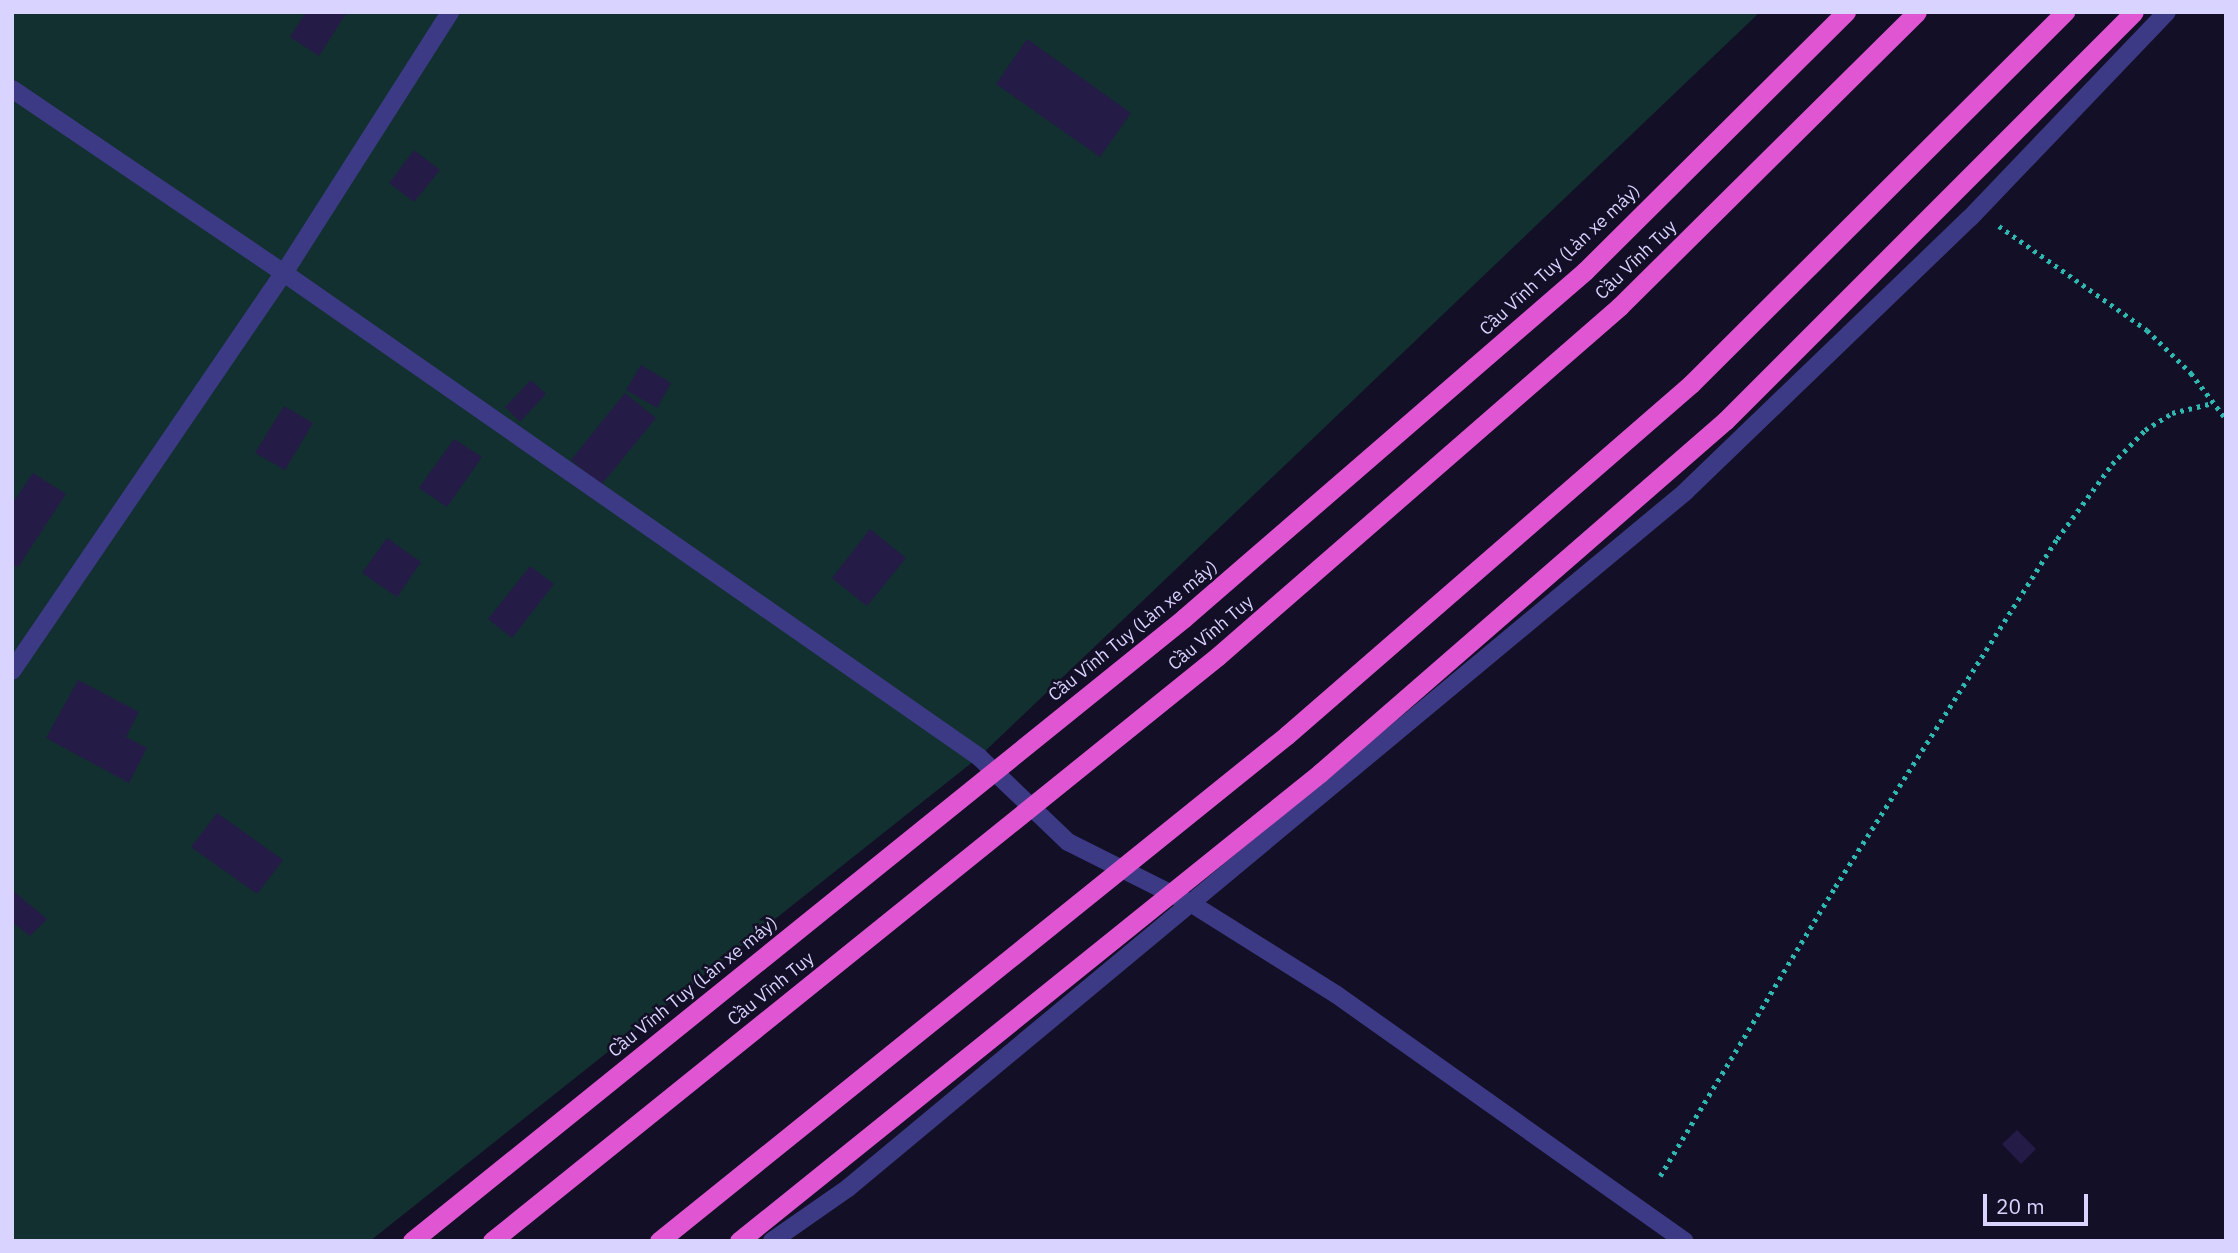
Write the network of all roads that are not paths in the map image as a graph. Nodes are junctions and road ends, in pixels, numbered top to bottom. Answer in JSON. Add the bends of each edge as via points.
{"nodes":[{"id":1,"x":450,"y":12,"type":"edge"},
{"id":2,"x":1846,"y":12,"type":"edge"},
{"id":3,"x":1917,"y":12,"type":"edge"},
{"id":4,"x":2065,"y":12,"type":"edge"},
{"id":5,"x":2134,"y":12,"type":"edge"},
{"id":6,"x":2167,"y":12,"type":"edge"},
{"id":7,"x":12,"y":89,"type":"edge"},
{"id":8,"x":284,"y":273,"type":"junction"},
{"id":9,"x":12,"y":671,"type":"edge"},
{"id":10,"x":1192,"y":904,"type":"junction"},
{"id":11,"x":412,"y":1241,"type":"edge"},
{"id":12,"x":492,"y":1241,"type":"edge"},
{"id":13,"x":659,"y":1241,"type":"edge"},
{"id":14,"x":739,"y":1241,"type":"edge"},
{"id":15,"x":772,"y":1241,"type":"edge"},
{"id":16,"x":1685,"y":1241,"type":"edge"}],
"edges":[{"from":1,"to":8,"type":"street"},
{"from":2,"to":11,"type":"highway","name":"Cầu Vĩnh Tuy (Làn xe máy)","bridge":true,"via":[[1585,271],[1184,618]]},
{"from":3,"to":12,"type":"highway","name":"Cầu Vĩnh Tuy","bridge":true,"via":[[1619,307],[1228,647]]},
{"from":4,"to":13,"type":"highway","bridge":true,"via":[[1680,393],[1287,735]]},
{"from":5,"to":14,"type":"highway","bridge":true,"via":[[1714,430],[1320,772]]},
{"from":6,"to":10,"type":"street","via":[[1978,210],[1685,492]]},
{"from":7,"to":8,"type":"street"},
{"from":8,"to":9,"type":"street"},
{"from":8,"to":10,"type":"street","via":[[979,757],[1068,842]]},
{"from":10,"to":15,"type":"street","via":[[848,1188]]},
{"from":10,"to":16,"type":"street","via":[[1337,995]]}]}
